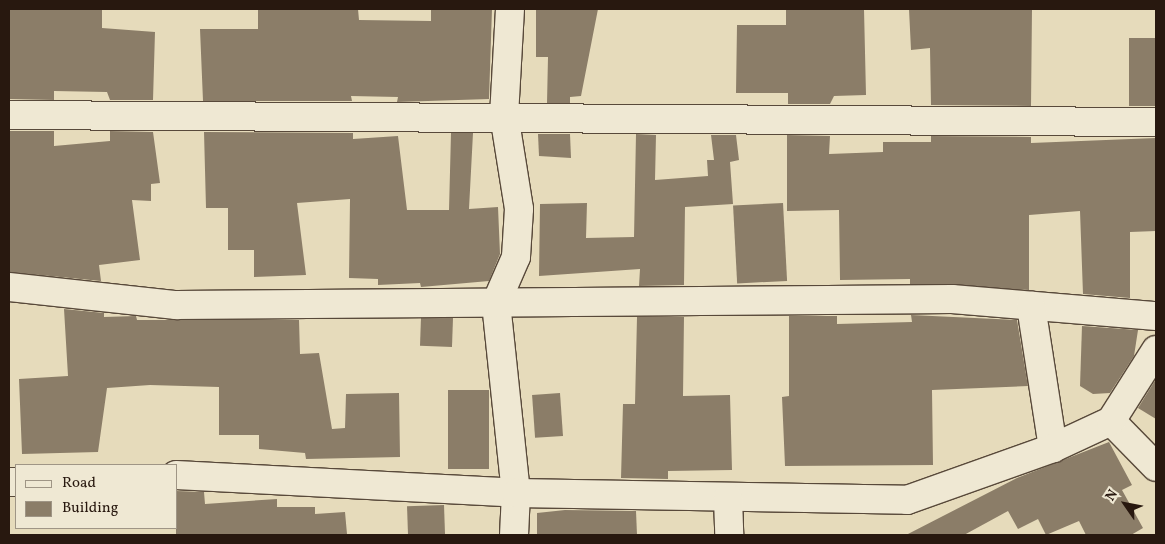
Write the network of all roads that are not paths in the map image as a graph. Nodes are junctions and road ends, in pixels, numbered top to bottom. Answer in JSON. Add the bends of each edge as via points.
{"nodes":[{"id":1,"x":510,"y":9,"type":"edge"},
{"id":2,"x":9,"y":115,"type":"edge"},
{"id":3,"x":504,"y":115,"type":"junction"},
{"id":4,"x":1156,"y":122,"type":"edge"},
{"id":5,"x":9,"y":287,"type":"edge"},
{"id":6,"x":496,"y":303,"type":"junction"},
{"id":7,"x":1031,"y":306,"type":"junction"},
{"id":8,"x":1156,"y":316,"type":"edge"},
{"id":9,"x":1156,"y":350,"type":"edge"},
{"id":10,"x":1111,"y":421,"type":"junction"},
{"id":11,"x":1053,"y":448,"type":"junction"},
{"id":12,"x":1156,"y":467,"type":"edge"},
{"id":13,"x":178,"y":475,"type":"edge"},
{"id":14,"x":516,"y":493,"type":"junction"},
{"id":15,"x":728,"y":498,"type":"junction"},
{"id":16,"x":514,"y":535,"type":"edge"},
{"id":17,"x":729,"y":535,"type":"edge"}],
"edges":[{"from":1,"to":3,"type":"street"},
{"from":2,"to":3,"type":"street"},
{"from":3,"to":4,"type":"street"},
{"from":3,"to":6,"type":"street","via":[[519,209],[516,257]]},
{"from":5,"to":6,"type":"street","via":[[176,305]]},
{"from":6,"to":7,"type":"street","via":[[952,299]]},
{"from":6,"to":14,"type":"street"},
{"from":7,"to":8,"type":"street"},
{"from":7,"to":11,"type":"street"},
{"from":9,"to":10,"type":"street"},
{"from":10,"to":11,"type":"street"},
{"from":10,"to":12,"type":"street"},
{"from":11,"to":15,"type":"street","via":[[907,500]]},
{"from":13,"to":14,"type":"street"},
{"from":14,"to":15,"type":"street"},
{"from":14,"to":16,"type":"street"},
{"from":15,"to":17,"type":"street"}]}
